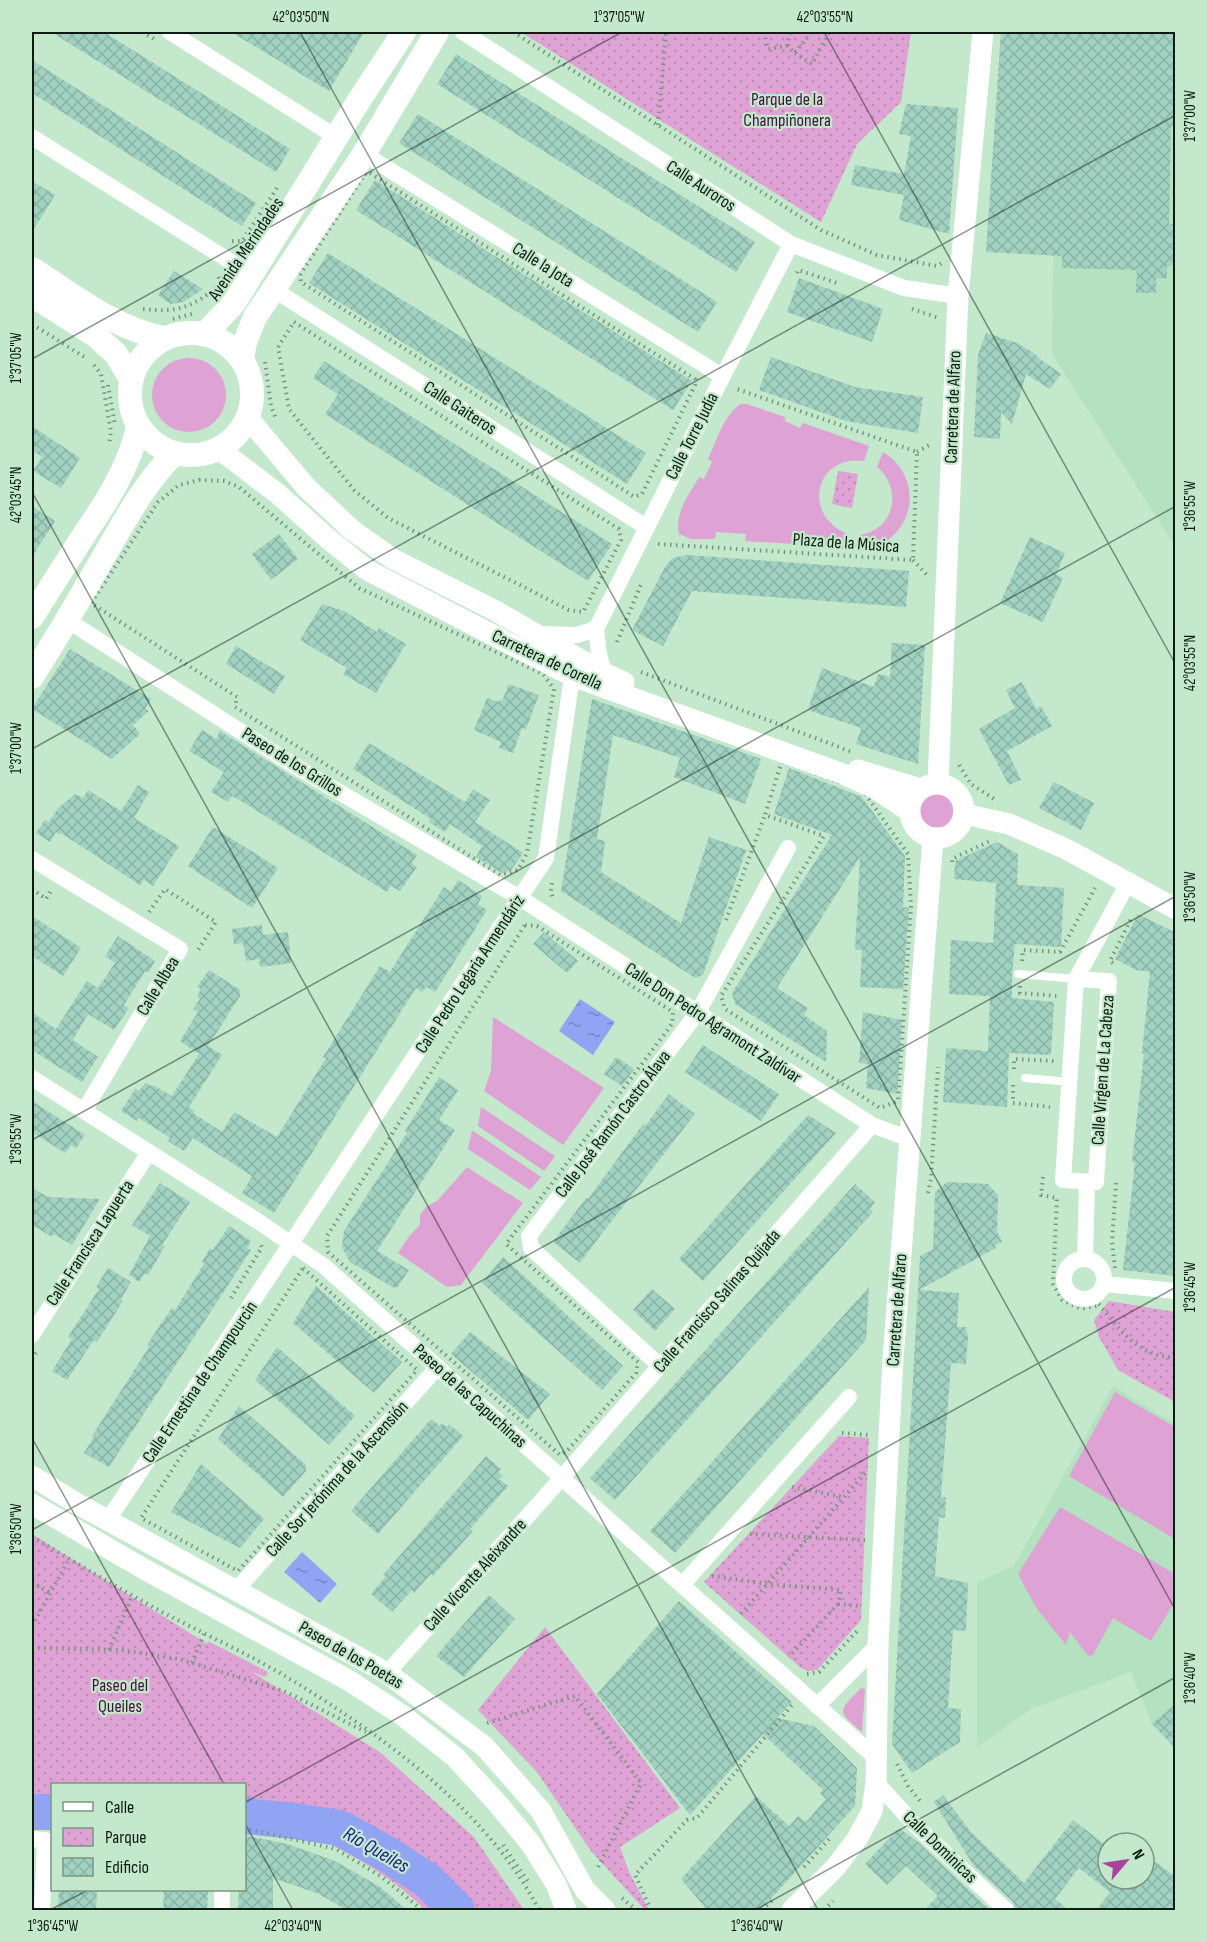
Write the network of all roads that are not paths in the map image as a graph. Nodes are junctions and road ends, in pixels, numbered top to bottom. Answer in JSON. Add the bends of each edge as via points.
{"nodes":[{"id":1,"x":404,"y":32,"type":"edge"},
{"id":2,"x":437,"y":32,"type":"edge"},
{"id":3,"x":463,"y":32,"type":"edge"},
{"id":4,"x":982,"y":32,"type":"edge"},
{"id":5,"x":166,"y":38,"type":"edge"},
{"id":6,"x":32,"y":137,"type":"edge"},
{"id":7,"x":336,"y":137,"type":"junction"},
{"id":8,"x":364,"y":164,"type":"junction"},
{"id":9,"x":791,"y":244,"type":"junction"},
{"id":10,"x":32,"y":269,"type":"edge"},
{"id":11,"x":244,"y":271,"type":"junction"},
{"id":12,"x":273,"y":289,"type":"junction"},
{"id":13,"x":32,"y":295,"type":"edge"},
{"id":14,"x":958,"y":296,"type":"junction"},
{"id":15,"x":201,"y":323,"type":"junction"},
{"id":16,"x":165,"y":329,"type":"junction"},
{"id":17,"x":253,"y":356,"type":"junction"},
{"id":18,"x":723,"y":376,"type":"junction"},
{"id":19,"x":131,"y":379,"type":"junction"},
{"id":20,"x":248,"y":418,"type":"junction"},
{"id":21,"x":138,"y":426,"type":"junction"},
{"id":22,"x":219,"y":449,"type":"junction"},
{"id":23,"x":174,"y":454,"type":"junction"},
{"id":24,"x":646,"y":527,"type":"junction"},
{"id":25,"x":32,"y":617,"type":"edge"},
{"id":26,"x":68,"y":620,"type":"junction"},
{"id":27,"x":596,"y":629,"type":"junction"},
{"id":28,"x":536,"y":634,"type":"junction"},
{"id":29,"x":604,"y":673,"type":"junction"},
{"id":30,"x":572,"y":676,"type":"junction"},
{"id":31,"x":32,"y":677,"type":"edge"},
{"id":32,"x":929,"y":786,"type":"junction"},
{"id":33,"x":909,"y":811,"type":"junction"},
{"id":34,"x":964,"y":814,"type":"junction"},
{"id":35,"x":933,"y":838,"type":"junction"},
{"id":36,"x":788,"y":848,"type":"dead end"},
{"id":37,"x":32,"y":859,"type":"edge"},
{"id":38,"x":1128,"y":883,"type":"junction"},
{"id":39,"x":520,"y":898,"type":"junction"},
{"id":40,"x":1176,"y":909,"type":"edge"},
{"id":41,"x":1019,"y":974,"type":"road end"},
{"id":42,"x":1076,"y":979,"type":"junction"},
{"id":43,"x":698,"y":1012,"type":"junction"},
{"id":44,"x":32,"y":1078,"type":"edge"},
{"id":45,"x":1025,"y":1078,"type":"dead end"},
{"id":46,"x":1070,"y":1082,"type":"junction"},
{"id":47,"x":84,"y":1111,"type":"junction"},
{"id":48,"x":872,"y":1125,"type":"junction"},
{"id":49,"x":910,"y":1139,"type":"junction"},
{"id":50,"x":149,"y":1152,"type":"junction"},
{"id":51,"x":1087,"y":1182,"type":"junction"},
{"id":52,"x":292,"y":1243,"type":"junction"},
{"id":53,"x":1085,"y":1259,"type":"junction"},
{"id":54,"x":1104,"y":1285,"type":"junction"},
{"id":55,"x":1176,"y":1291,"type":"edge"},
{"id":56,"x":32,"y":1335,"type":"edge"},
{"id":57,"x":660,"y":1366,"type":"junction"},
{"id":58,"x":438,"y":1367,"type":"junction"},
{"id":59,"x":849,"y":1397,"type":"dead end"},
{"id":60,"x":32,"y":1476,"type":"edge"},
{"id":61,"x":562,"y":1478,"type":"junction"},
{"id":62,"x":32,"y":1504,"type":"edge"},
{"id":63,"x":108,"y":1520,"type":"junction"},
{"id":64,"x":683,"y":1584,"type":"junction"},
{"id":65,"x":236,"y":1591,"type":"junction"},
{"id":66,"x":878,"y":1646,"type":"junction"},
{"id":67,"x":387,"y":1673,"type":"junction"},
{"id":68,"x":817,"y":1706,"type":"junction"},
{"id":69,"x":884,"y":1757,"type":"junction"},
{"id":70,"x":876,"y":1782,"type":"junction"},
{"id":71,"x":38,"y":1839,"type":"edge"},
{"id":72,"x":222,"y":1891,"type":"edge"},
{"id":73,"x":785,"y":1902,"type":"edge"},
{"id":74,"x":42,"y":1911,"type":"edge"},
{"id":75,"x":222,"y":1911,"type":"edge"},
{"id":76,"x":566,"y":1911,"type":"edge"},
{"id":77,"x":605,"y":1911,"type":"edge"},
{"id":78,"x":1006,"y":1911,"type":"edge"}],
"edges":[{"from":1,"to":7,"type":"main road","name":"Avenida Merindades"},
{"from":2,"to":8,"type":"main road"},
{"from":3,"to":9,"type":"street","name":"Calle Auroros"},
{"from":4,"to":14,"type":"street","name":"Carretera de Alfaro"},
{"from":5,"to":7,"type":"street"},
{"from":6,"to":11,"type":"street"},
{"from":7,"to":11,"type":"main road","name":"Avenida Merindades"},
{"from":8,"to":12,"type":"main road"},
{"from":8,"to":18,"type":"street","name":"Calle la Jota"},
{"from":9,"to":14,"type":"street","name":"Calle Auroros","via":[[904,288]]},
{"from":9,"to":18,"type":"street","name":"Calle Torre Judía"},
{"from":10,"to":16,"type":"main road","via":[[116,322],[147,336]]},
{"from":11,"to":15,"type":"main road","name":"Avenida Merindades","via":[[227,298]]},
{"from":12,"to":17,"type":"main road","via":[[245,342]]},
{"from":12,"to":24,"type":"street","name":"Calle Gaiteros"},
{"from":13,"to":19,"type":"main road","via":[[96,336],[117,354]]},
{"from":14,"to":32,"type":"street","name":"Carretera de Alfaro"},
{"from":15,"to":16,"type":"main road","via":[[177,334]]},
{"from":15,"to":17,"type":"main road","via":[[226,344]]},
{"from":16,"to":19,"type":"main road","via":[[143,355]]},
{"from":17,"to":20,"type":"main road"},
{"from":18,"to":24,"type":"street","name":"Calle Torre Judía"},
{"from":19,"to":21,"type":"main road","via":[[129,403]]},
{"from":20,"to":22,"type":"main road","via":[[236,436]]},
{"from":20,"to":28,"type":"street","name":"Carretera de Corella","via":[[306,487],[352,530],[393,559]]},
{"from":21,"to":23,"type":"main road","via":[[147,438]]},
{"from":21,"to":25,"type":"main road","via":[[108,499]]},
{"from":22,"to":23,"type":"main road","via":[[197,456]]},
{"from":22,"to":30,"type":"street","name":"Carretera de Corella","via":[[367,570]]},
{"from":23,"to":26,"type":"main road","via":[[129,514]]},
{"from":24,"to":27,"type":"street","name":"Calle Torre Judía"},
{"from":26,"to":31,"type":"main road"},
{"from":26,"to":39,"type":"street","name":"Paseo de los Grillos","via":[[290,763]]},
{"from":27,"to":28,"type":"street","via":[[577,635]]},
{"from":27,"to":29,"type":"street"},
{"from":28,"to":29,"type":"street","name":"Carretera de Corella"},
{"from":29,"to":32,"type":"street","name":"Carretera de Corella","via":[[846,766]]},
{"from":30,"to":33,"type":"street","name":"Carretera de Corella","via":[[843,774],[876,789]]},
{"from":30,"to":39,"type":"street","name":"Calle Pedro Legaria Armendáriz","via":[[546,858]]},
{"from":32,"to":33,"type":"street","via":[[917,791]]},
{"from":32,"to":34,"type":"street","via":[[954,789],[963,803]]},
{"from":33,"to":35,"type":"street","via":[[918,831]]},
{"from":34,"to":35,"type":"street","via":[[956,831]]},
{"from":34,"to":38,"type":"street","via":[[1009,824]]},
{"from":35,"to":49,"type":"street","name":"Carretera de Alfaro"},
{"from":36,"to":43,"type":"street","name":"Calle José Ramón Castro Álava"},
{"from":37,"to":47,"type":"street","name":"Calle Albea","via":[[180,949]]},
{"from":38,"to":40,"type":"street"},
{"from":38,"to":42,"type":"street","name":"Calle Virgen de La Cabeza"},
{"from":39,"to":43,"type":"street","name":"Calle Don Pedro Agramont Zaldívar"},
{"from":39,"to":52,"type":"street","name":"Calle Pedro Legaria Armendáriz"},
{"from":41,"to":42,"type":"lane"},
{"from":42,"to":46,"type":"street","name":"Calle Virgen de La Cabeza"},
{"from":42,"to":51,"type":"street","name":"Calle Virgen de La Cabeza","via":[[1109,981],[1096,1182]]},
{"from":43,"to":48,"type":"street","name":"Calle Don Pedro Agramont Zaldívar"},
{"from":43,"to":57,"type":"street","name":"Calle José Ramón Castro Álava","via":[[529,1236],[531,1248]]},
{"from":44,"to":47,"type":"street","name":"Paseo de las Capuchinas"},
{"from":45,"to":46,"type":"lane"},
{"from":46,"to":51,"type":"street","name":"Calle Virgen de La Cabeza","via":[[1063,1180]]},
{"from":47,"to":50,"type":"street","name":"Paseo de las Capuchinas"},
{"from":48,"to":49,"type":"street","name":"Calle Don Pedro Agramont Zaldívar"},
{"from":48,"to":57,"type":"street","name":"Calle Francisco Salinas Quijada"},
{"from":49,"to":66,"type":"street","name":"Carretera de Alfaro","via":[[893,1359]]},
{"from":50,"to":52,"type":"street","name":"Paseo de las Capuchinas"},
{"from":50,"to":56,"type":"street","name":"Calle Francisca Lapuerta"},
{"from":51,"to":53,"type":"street","name":"Calle Virgen de La Cabeza"},
{"from":52,"to":58,"type":"street","name":"Paseo de las Capuchinas","via":[[324,1266]]},
{"from":52,"to":63,"type":"street","name":"Calle Ernestina de Champourcin"},
{"from":53,"to":54,"type":"street","via":[[1102,1269]]},
{"from":53,"to":54,"type":"street","via":[[1068,1268],[1065,1287],[1081,1300]]},
{"from":54,"to":55,"type":"street"},
{"from":57,"to":61,"type":"street","name":"Calle Francisco Salinas Quijada"},
{"from":58,"to":61,"type":"street","name":"Paseo de las Capuchinas"},
{"from":58,"to":65,"type":"street","name":"Calle Sor Jerónima de la Ascensión"},
{"from":59,"to":64,"type":"street"},
{"from":60,"to":63,"type":"street","name":"Paseo de los Poetas"},
{"from":61,"to":64,"type":"street","name":"Paseo de las Capuchinas"},
{"from":61,"to":67,"type":"street","name":"Calle Vicente Aleixandre"},
{"from":62,"to":76,"type":"street","name":"Paseo de los Poetas","via":[[348,1680],[402,1715],[455,1757],[498,1804],[531,1844],[556,1884]]},
{"from":63,"to":65,"type":"street","name":"Paseo de los Poetas"},
{"from":64,"to":68,"type":"street","name":"Paseo de las Capuchinas"},
{"from":65,"to":67,"type":"street","name":"Paseo de los Poetas"},
{"from":66,"to":68,"type":"street"},
{"from":66,"to":69,"type":"street","name":"Carretera de Alfaro"},
{"from":67,"to":77,"type":"street","name":"Paseo de los Poetas","via":[[485,1747],[541,1811],[585,1890]]},
{"from":68,"to":69,"type":"street","name":"Paseo de las Capuchinas"},
{"from":69,"to":70,"type":"street","name":"Carretera de Alfaro"},
{"from":70,"to":73,"type":"street","name":"Carretera de Alfaro","via":[[872,1811],[857,1839],[835,1868]]},
{"from":70,"to":78,"type":"street","name":"Calle Dominicas","via":[[916,1826]]},
{"from":71,"to":74,"type":"street"},
{"from":72,"to":75,"type":"street"}]}
